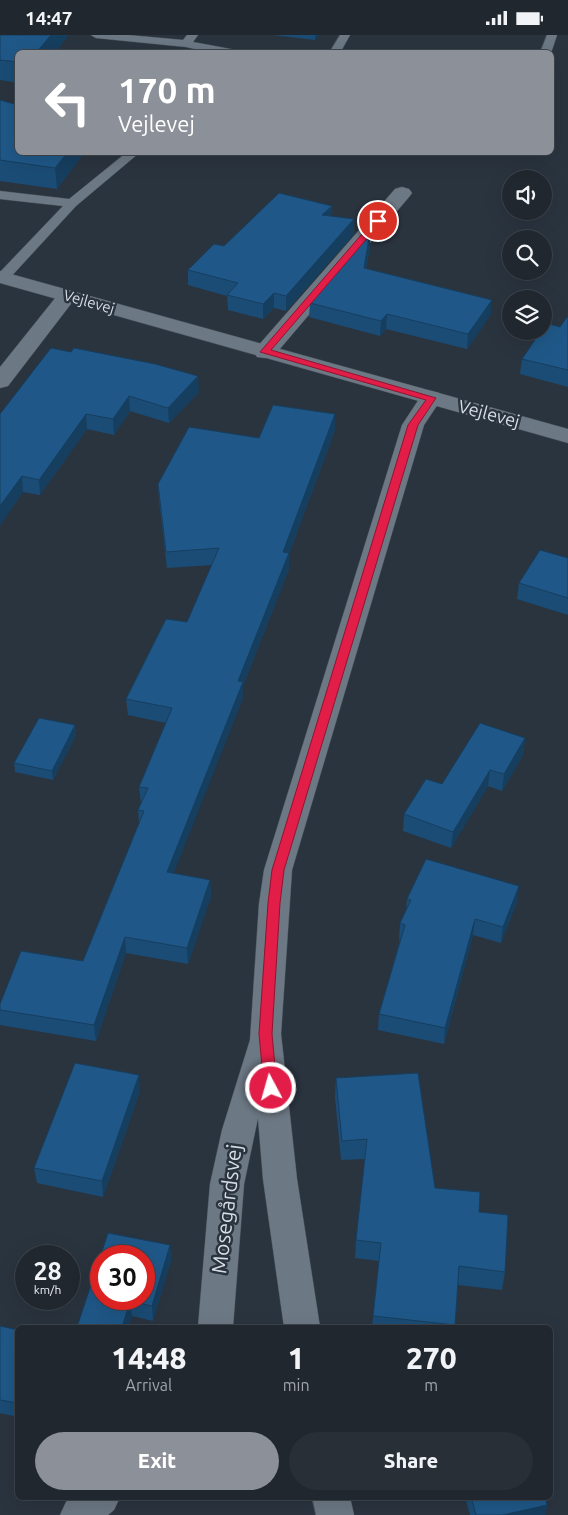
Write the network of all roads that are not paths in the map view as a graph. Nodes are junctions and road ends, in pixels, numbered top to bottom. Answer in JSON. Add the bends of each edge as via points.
{"nodes":[{"id":1,"x":96,"y":35,"type":"edge"},
{"id":2,"x":345,"y":35,"type":"edge"},
{"id":3,"x":552,"y":35,"type":"edge"},
{"id":4,"x":189,"y":40,"type":"edge"},
{"id":5,"x":216,"y":50,"type":"edge"},
{"id":6,"x":336,"y":50,"type":"edge"},
{"id":7,"x":546,"y":50,"type":"edge"},
{"id":8,"x":131,"y":155,"type":"edge"},
{"id":9,"x":402,"y":193,"type":"dead end"},
{"id":10,"x":0,"y":195,"type":"edge"},
{"id":11,"x":72,"y":203,"type":"junction"},
{"id":12,"x":1,"y":278,"type":"edge"},
{"id":13,"x":67,"y":296,"type":"junction"},
{"id":14,"x":265,"y":352,"type":"junction"},
{"id":15,"x":0,"y":381,"type":"edge"},
{"id":16,"x":431,"y":398,"type":"junction"},
{"id":17,"x":568,"y":436,"type":"edge"},
{"id":18,"x":265,"y":1034,"type":"junction"},
{"id":19,"x":215,"y":1325,"type":"edge"},
{"id":20,"x":302,"y":1325,"type":"edge"},
{"id":21,"x":98,"y":1500,"type":"edge"},
{"id":22,"x":332,"y":1500,"type":"edge"},
{"id":23,"x":79,"y":1515,"type":"edge"},
{"id":24,"x":335,"y":1515,"type":"edge"}],
"edges":[{"from":1,"to":4,"type":"lane"},
{"from":2,"to":6,"type":"lane"},
{"from":3,"to":7,"type":"lane"},
{"from":4,"to":5,"type":"lane"},
{"from":8,"to":11,"type":"lane"},
{"from":9,"to":14,"type":"street"},
{"from":10,"to":11,"type":"lane"},
{"from":11,"to":12,"type":"lane"},
{"from":12,"to":13,"type":"street","name":"Vejlevej"},
{"from":13,"to":14,"type":"street","name":"Vejlevej"},
{"from":13,"to":15,"type":"street"},
{"from":14,"to":16,"type":"street","name":"Vejlevej"},
{"from":16,"to":17,"type":"street","name":"Vejlevej"},
{"from":16,"to":18,"type":"street","name":"Mosegårdsvej","via":[[413,425],[278,870]]},
{"from":18,"to":19,"type":"street","name":"Mosegårdsvej","via":[[226,1184]]},
{"from":18,"to":20,"type":"street","name":"Mosegårdsvej","via":[[280,1179]]},
{"from":21,"to":23,"type":"street"},
{"from":22,"to":24,"type":"street"}]}
